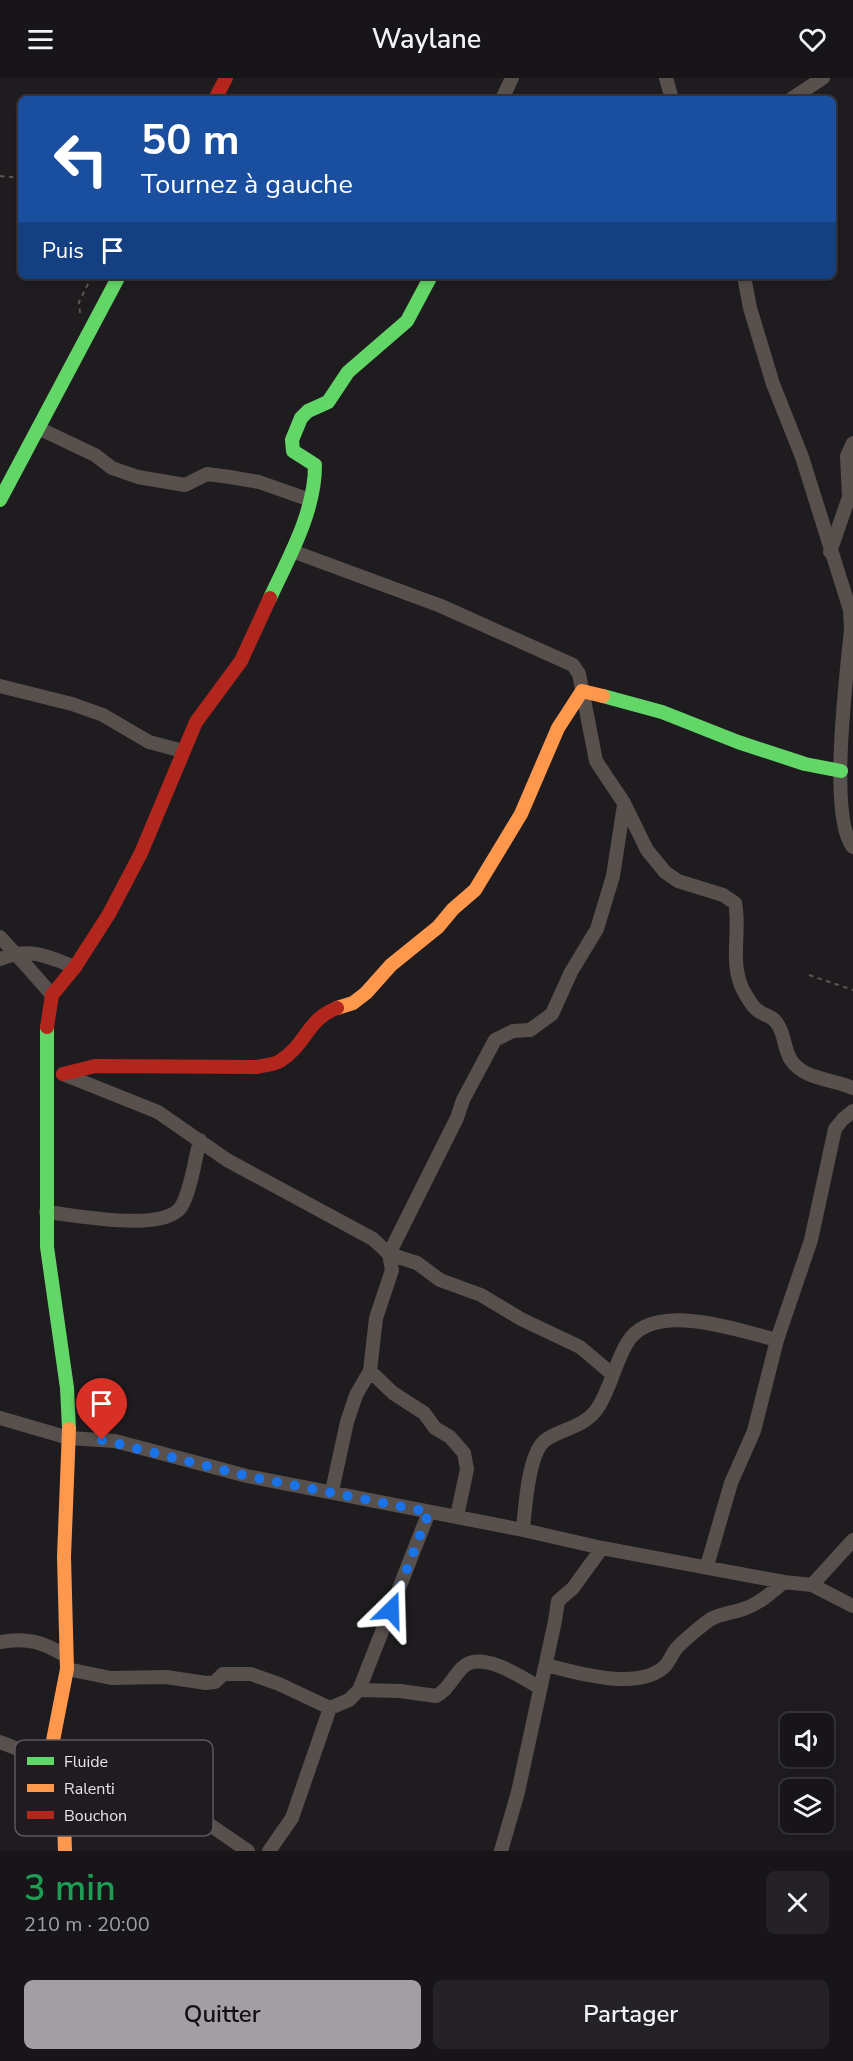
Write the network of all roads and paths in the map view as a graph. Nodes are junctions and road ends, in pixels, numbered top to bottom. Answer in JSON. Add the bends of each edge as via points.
{"nodes":[{"id":1,"x":226,"y":78,"type":"edge"},
{"id":2,"x":512,"y":78,"type":"edge"},
{"id":3,"x":666,"y":78,"type":"edge"},
{"id":4,"x":824,"y":78,"type":"edge"},
{"id":5,"x":217,"y":96,"type":"edge"},
{"id":6,"x":503,"y":96,"type":"edge"},
{"id":7,"x":671,"y":96,"type":"edge"},
{"id":8,"x":796,"y":96,"type":"edge"},
{"id":9,"x":0,"y":176,"type":"edge"},
{"id":10,"x":18,"y":178,"type":"edge"},
{"id":11,"x":117,"y":279,"type":"edge"},
{"id":12,"x":429,"y":279,"type":"edge"},
{"id":13,"x":745,"y":279,"type":"edge"},
{"id":14,"x":38,"y":428,"type":"junction"},
{"id":15,"x":853,"y":443,"type":"edge"},
{"id":16,"x":0,"y":500,"type":"edge"},
{"id":17,"x":310,"y":500,"type":"junction"},
{"id":18,"x":292,"y":551,"type":"junction"},
{"id":19,"x":830,"y":552,"type":"junction"},
{"id":20,"x":0,"y":686,"type":"edge"},
{"id":21,"x":582,"y":691,"type":"junction"},
{"id":22,"x":183,"y":751,"type":"junction"},
{"id":23,"x":841,"y":771,"type":"junction"},
{"id":24,"x":624,"y":803,"type":"junction"},
{"id":25,"x":853,"y":848,"type":"edge"},
{"id":26,"x":0,"y":937,"type":"edge"},
{"id":27,"x":16,"y":952,"type":"junction"},
{"id":28,"x":0,"y":959,"type":"edge"},
{"id":29,"x":75,"y":967,"type":"junction"},
{"id":30,"x":809,"y":975,"type":"dead end"},
{"id":31,"x":853,"y":990,"type":"edge"},
{"id":32,"x":52,"y":995,"type":"junction"},
{"id":33,"x":49,"y":1071,"type":"junction"},
{"id":34,"x":63,"y":1074,"type":"junction"},
{"id":35,"x":853,"y":1088,"type":"edge"},
{"id":36,"x":853,"y":1112,"type":"edge"},
{"id":37,"x":200,"y":1140,"type":"junction"},
{"id":38,"x":46,"y":1212,"type":"junction"},
{"id":39,"x":389,"y":1254,"type":"junction"},
{"id":40,"x":777,"y":1340,"type":"junction"},
{"id":41,"x":370,"y":1371,"type":"junction"},
{"id":42,"x":612,"y":1374,"type":"junction"},
{"id":43,"x":0,"y":1418,"type":"edge"},
{"id":44,"x":69,"y":1438,"type":"junction"},
{"id":45,"x":332,"y":1491,"type":"junction"},
{"id":46,"x":429,"y":1512,"type":"junction"},
{"id":47,"x":457,"y":1516,"type":"junction"},
{"id":48,"x":523,"y":1530,"type":"junction"},
{"id":49,"x":853,"y":1540,"type":"edge"},
{"id":50,"x":602,"y":1548,"type":"junction"},
{"id":51,"x":707,"y":1566,"type":"junction"},
{"id":52,"x":784,"y":1582,"type":"junction"},
{"id":53,"x":812,"y":1585,"type":"junction"},
{"id":54,"x":853,"y":1606,"type":"edge"},
{"id":55,"x":0,"y":1642,"type":"edge"},
{"id":56,"x":67,"y":1662,"type":"junction"},
{"id":57,"x":546,"y":1665,"type":"junction"},
{"id":58,"x":540,"y":1688,"type":"junction"},
{"id":59,"x":359,"y":1690,"type":"junction"},
{"id":60,"x":330,"y":1708,"type":"junction"},
{"id":61,"x":54,"y":1740,"type":"edge"},
{"id":62,"x":0,"y":1742,"type":"edge"},
{"id":63,"x":15,"y":1748,"type":"edge"},
{"id":64,"x":213,"y":1827,"type":"edge"},
{"id":65,"x":65,"y":1836,"type":"edge"},
{"id":66,"x":227,"y":1836,"type":"junction"},
{"id":67,"x":65,"y":1851,"type":"edge"},
{"id":68,"x":222,"y":1851,"type":"edge"},
{"id":69,"x":248,"y":1851,"type":"edge"},
{"id":70,"x":269,"y":1851,"type":"edge"},
{"id":71,"x":501,"y":1851,"type":"edge"}],
"edges":[{"from":1,"to":5,"type":"street"},
{"from":2,"to":6,"type":"street"},
{"from":3,"to":7,"type":"street"},
{"from":4,"to":8,"type":"street"},
{"from":9,"to":10,"type":"path"},
{"from":11,"to":14,"type":"street"},
{"from":12,"to":17,"type":"street","via":[[407,321],[348,372],[328,402],[301,418],[292,440],[293,451],[315,465]]},
{"from":13,"to":19,"type":"street","via":[[773,384],[802,457]]},
{"from":14,"to":16,"type":"street"},
{"from":14,"to":17,"type":"street","via":[[95,455],[112,468],[138,477],[185,485],[207,474],[230,477],[259,482]]},
{"from":15,"to":19,"type":"street","via":[[847,456],[849,497]]},
{"from":17,"to":18,"type":"street"},
{"from":18,"to":21,"type":"street","via":[[441,606],[564,659],[579,674]]},
{"from":18,"to":22,"type":"street","via":[[241,661],[196,722]]},
{"from":19,"to":23,"type":"street","via":[[845,589],[852,630]]},
{"from":20,"to":22,"type":"street","via":[[72,704],[149,742]]},
{"from":21,"to":23,"type":"street","via":[[662,712],[805,764]]},
{"from":21,"to":24,"type":"street","via":[[596,761]]},
{"from":21,"to":34,"type":"street","via":[[558,728],[521,814],[475,890],[391,965],[366,993],[353,1003],[321,1014],[296,1048],[278,1062],[257,1067],[95,1066]]},
{"from":22,"to":29,"type":"street","via":[[141,853]]},
{"from":23,"to":25,"type":"street","via":[[843,815]]},
{"from":24,"to":35,"type":"street","via":[[638,836],[665,872],[678,881],[723,894],[735,903],[736,958],[743,989],[756,1010],[769,1015],[778,1025],[790,1059],[810,1075]]},
{"from":24,"to":39,"type":"street","via":[[614,876],[597,929],[552,1014],[530,1030],[513,1031],[495,1040]]},
{"from":26,"to":27,"type":"street"},
{"from":27,"to":28,"type":"street"},
{"from":27,"to":29,"type":"street","via":[[32,952]]},
{"from":27,"to":32,"type":"street"},
{"from":29,"to":32,"type":"street"},
{"from":30,"to":31,"type":"path"},
{"from":32,"to":33,"type":"street","via":[[47,1023]]},
{"from":33,"to":34,"type":"street"},
{"from":33,"to":38,"type":"street"},
{"from":34,"to":37,"type":"street","via":[[158,1112]]},
{"from":36,"to":40,"type":"street","via":[[835,1130],[811,1240]]},
{"from":37,"to":38,"type":"street","via":[[183,1202],[174,1214],[145,1221]]},
{"from":37,"to":39,"type":"street","via":[[227,1160],[374,1239]]},
{"from":38,"to":44,"type":"street","via":[[47,1247],[67,1388]]},
{"from":39,"to":41,"type":"street","via":[[392,1270],[376,1318]]},
{"from":39,"to":42,"type":"street","via":[[417,1263],[440,1280],[481,1295],[580,1347]]},
{"from":40,"to":42,"type":"street","via":[[670,1318],[648,1326],[628,1340]]},
{"from":40,"to":51,"type":"street","via":[[754,1431],[731,1483]]},
{"from":41,"to":45,"type":"street","via":[[346,1422]]},
{"from":41,"to":47,"type":"street","via":[[393,1393],[424,1413],[464,1454],[467,1469]]},
{"from":42,"to":48,"type":"street","via":[[597,1408],[586,1420],[547,1438],[537,1450]]},
{"from":43,"to":44,"type":"street"},
{"from":44,"to":45,"type":"street","via":[[115,1441],[247,1476]]},
{"from":44,"to":56,"type":"street","via":[[63,1557]]},
{"from":45,"to":46,"type":"street"},
{"from":46,"to":47,"type":"street"},
{"from":46,"to":59,"type":"street"},
{"from":47,"to":48,"type":"street"},
{"from":48,"to":50,"type":"street"},
{"from":49,"to":53,"type":"street"},
{"from":50,"to":51,"type":"street"},
{"from":50,"to":57,"type":"street","via":[[573,1588],[558,1601]]},
{"from":51,"to":52,"type":"street"},
{"from":52,"to":53,"type":"street"},
{"from":52,"to":57,"type":"street","via":[[745,1609],[708,1621],[686,1638],[657,1672],[633,1677],[595,1677]]},
{"from":53,"to":54,"type":"street"},
{"from":55,"to":56,"type":"street","via":[[42,1641]]},
{"from":56,"to":60,"type":"street","via":[[111,1678],[166,1677],[206,1683],[215,1682],[223,1674],[251,1674]]},
{"from":56,"to":61,"type":"street"},
{"from":57,"to":58,"type":"street"},
{"from":58,"to":59,"type":"street","via":[[501,1667],[476,1661],[463,1666],[436,1696]]},
{"from":58,"to":71,"type":"street"},
{"from":59,"to":60,"type":"street","via":[[349,1700]]},
{"from":60,"to":70,"type":"street","via":[[292,1818]]},
{"from":62,"to":63,"type":"street"},
{"from":64,"to":66,"type":"street"},
{"from":65,"to":67,"type":"street"},
{"from":66,"to":68,"type":"street"},
{"from":66,"to":69,"type":"street"}]}
